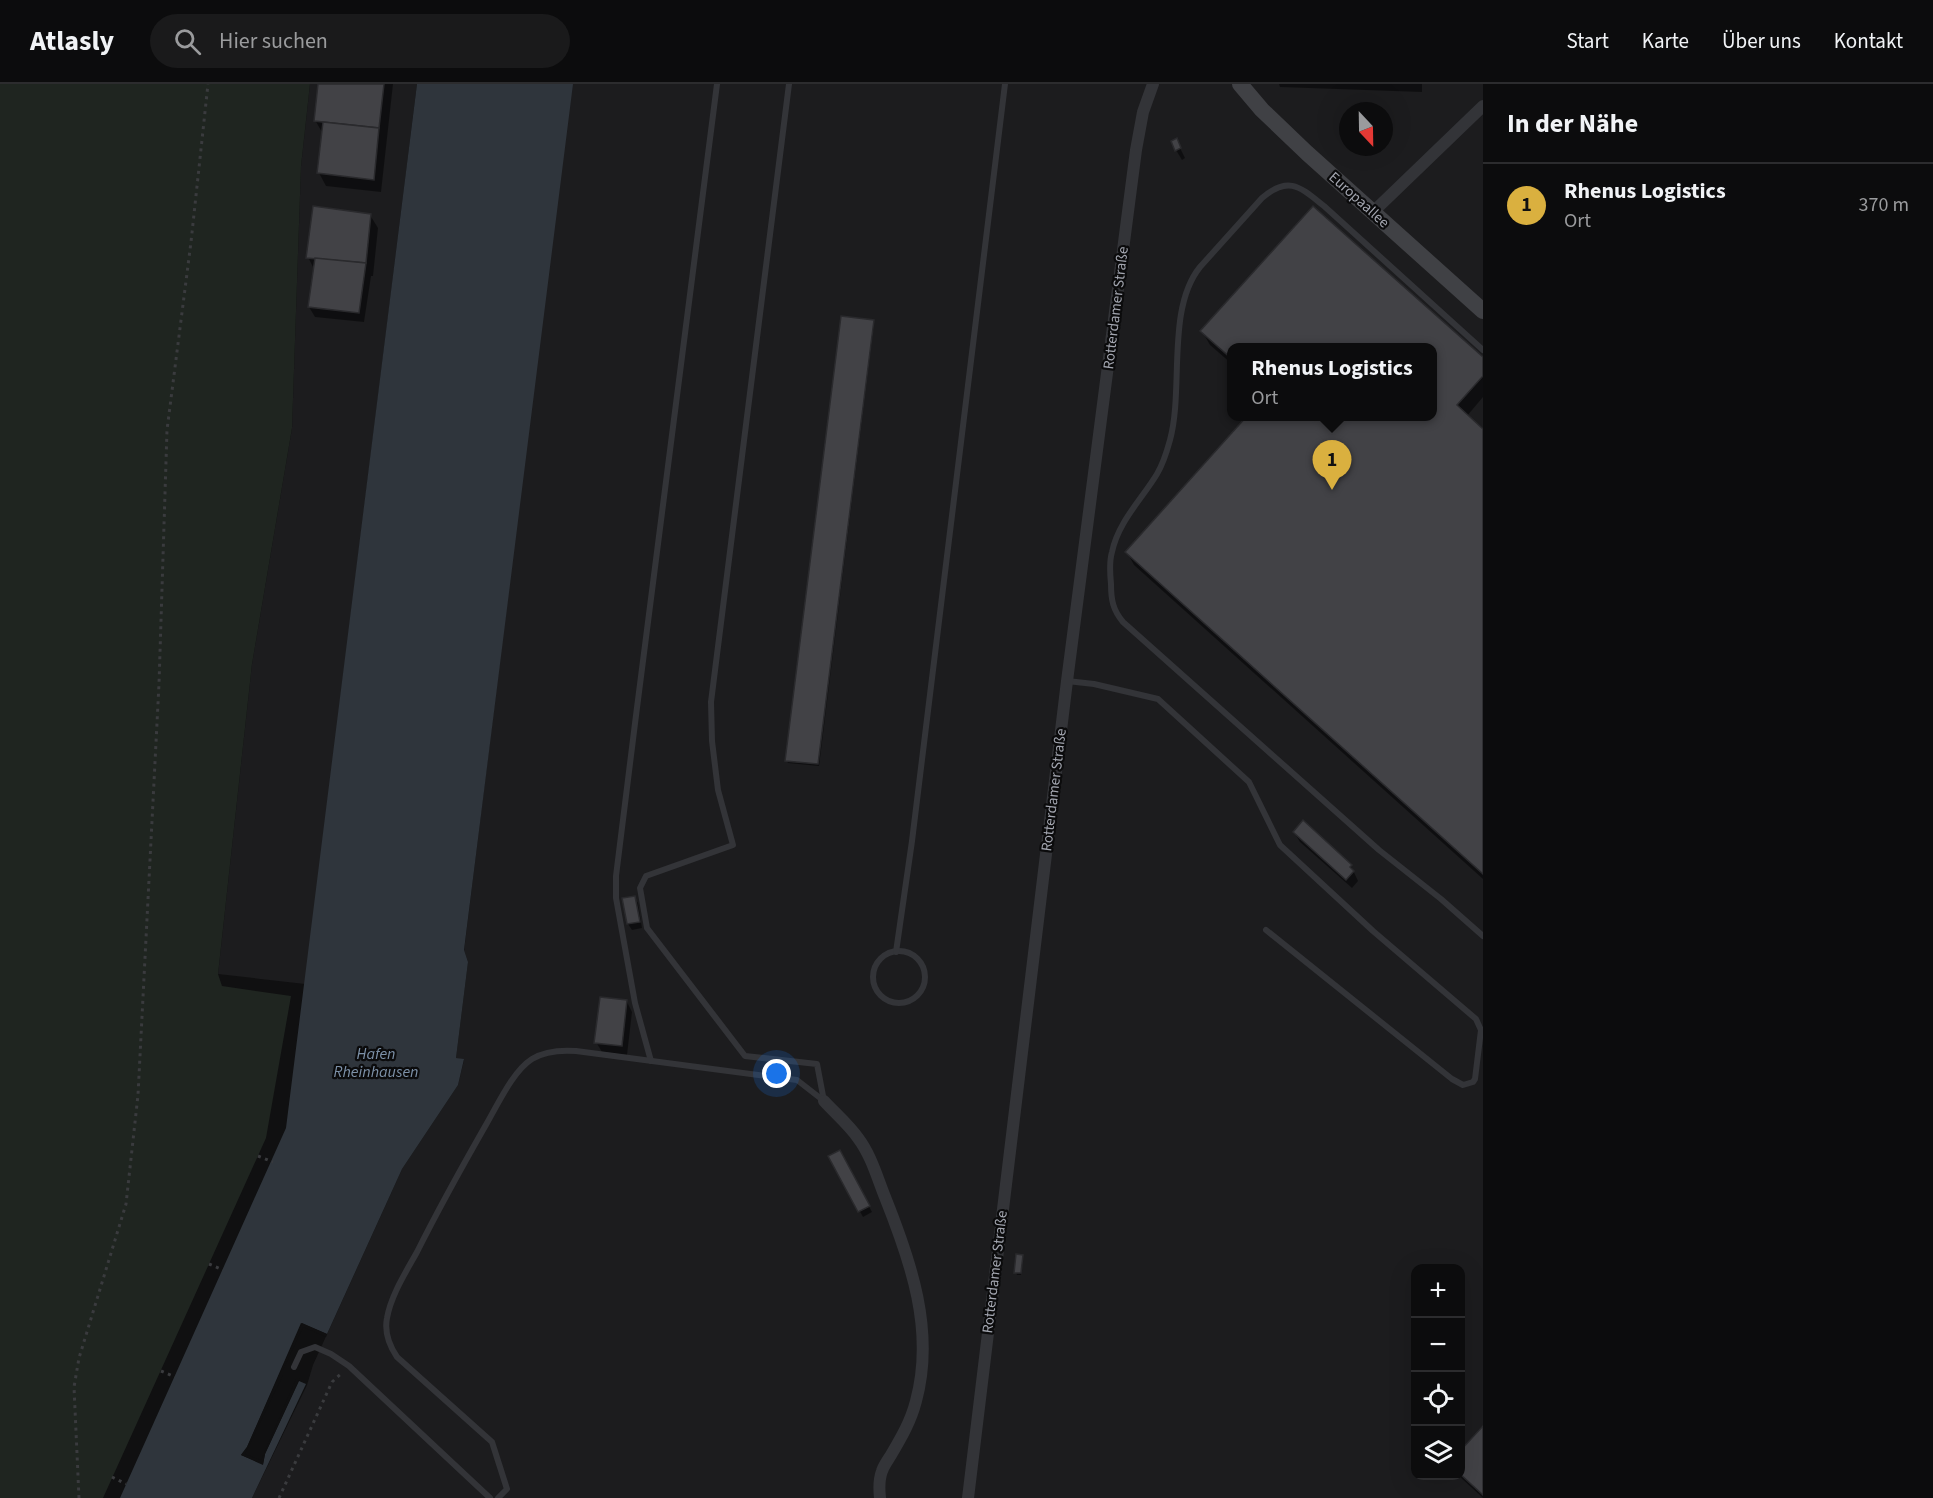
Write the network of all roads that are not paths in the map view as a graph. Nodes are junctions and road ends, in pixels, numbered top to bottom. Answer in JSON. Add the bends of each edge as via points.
{"nodes":[{"id":1,"x":717,"y":84,"type":"edge"},
{"id":2,"x":789,"y":84,"type":"edge"},
{"id":3,"x":1005,"y":84,"type":"edge"},
{"id":4,"x":1153,"y":84,"type":"edge"},
{"id":5,"x":1240,"y":84,"type":"edge"},
{"id":6,"x":1483,"y":105,"type":"edge"},
{"id":7,"x":1373,"y":212,"type":"junction"},
{"id":8,"x":1483,"y":311,"type":"edge"},
{"id":9,"x":1483,"y":350,"type":"edge"},
{"id":10,"x":1067,"y":681,"type":"junction"},
{"id":11,"x":1266,"y":930,"type":"dead end"},
{"id":12,"x":1483,"y":936,"type":"edge"},
{"id":13,"x":896,"y":952,"type":"junction"},
{"id":14,"x":651,"y":1061,"type":"junction"},
{"id":15,"x":824,"y":1101,"type":"junction"},
{"id":16,"x":294,"y":1367,"type":"dead end"},
{"id":17,"x":490,"y":1498,"type":"edge"},
{"id":18,"x":498,"y":1498,"type":"edge"},
{"id":19,"x":880,"y":1498,"type":"edge"},
{"id":20,"x":968,"y":1498,"type":"edge"}],
"edges":[{"from":1,"to":14,"type":"lane","via":[[616,876],[616,898],[635,1003]]},
{"from":2,"to":15,"type":"lane","via":[[711,702],[718,790],[733,845],[646,876],[640,888],[647,928],[745,1056],[817,1064]]},
{"from":3,"to":13,"type":"lane"},
{"from":4,"to":10,"type":"street","name":"Rotterdamer Straße","via":[[1136,150]]},
{"from":5,"to":7,"type":"main road","name":"Europaallee","via":[[1262,110]]},
{"from":6,"to":7,"type":"street"},
{"from":7,"to":8,"type":"main road","name":"Europaallee"},
{"from":9,"to":12,"type":"lane","via":[[1305,190],[1293,185],[1272,189],[1193,276],[1184,301],[1171,439],[1158,472],[1117,536],[1111,554],[1112,604],[1116,614],[1379,850]]},
{"from":10,"to":11,"type":"lane","via":[[1158,699],[1249,782],[1280,845],[1373,932],[1476,1019],[1481,1030],[1473,1082],[1463,1085],[1452,1080]]},
{"from":10,"to":20,"type":"street","name":"Rotterdamer Straße"},
{"from":13,"to":13,"type":"lane","via":[[880,960],[873,978],[884,998],[904,1003],[921,992],[925,974],[912,955]]},
{"from":14,"to":15,"type":"lane","via":[[797,1080]]},
{"from":14,"to":18,"type":"lane","via":[[560,1050],[532,1059],[519,1071],[445,1197],[388,1311],[387,1339],[396,1357],[492,1442],[507,1489]]},
{"from":15,"to":19,"type":"street","via":[[859,1138],[868,1156],[906,1252],[921,1317],[917,1400],[882,1471]]},
{"from":16,"to":17,"type":"lane","via":[[301,1352],[315,1347],[349,1366]]}]}
